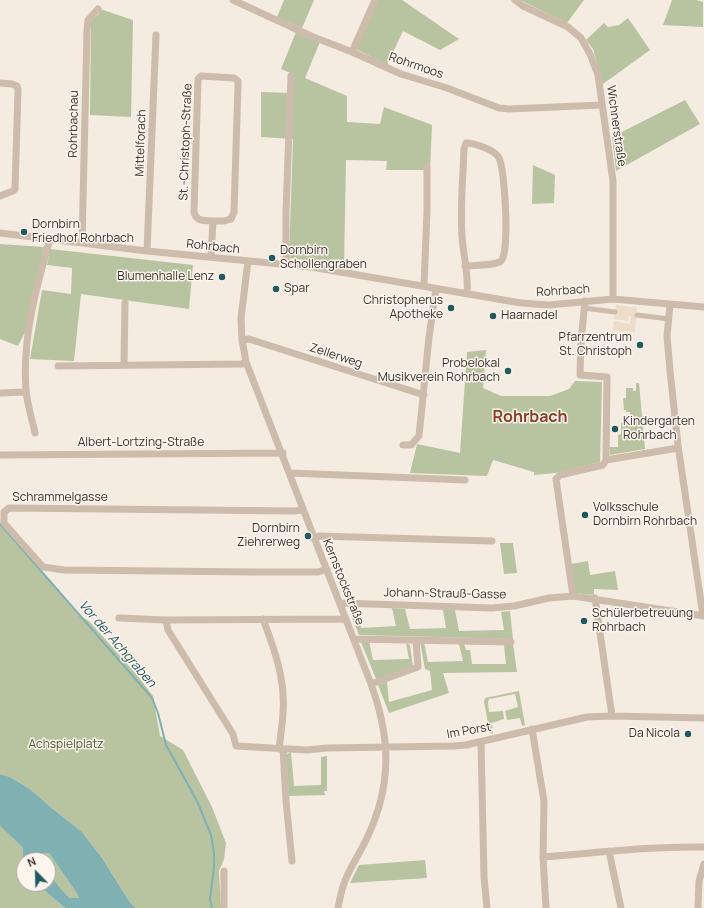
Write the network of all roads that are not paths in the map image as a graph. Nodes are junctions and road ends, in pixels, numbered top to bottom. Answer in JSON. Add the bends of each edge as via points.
{"nodes":[{"id":1,"x":233,"y":0,"type":"edge"},
{"id":2,"x":375,"y":0,"type":"edge"},
{"id":3,"x":515,"y":0,"type":"edge"},
{"id":4,"x":98,"y":9,"type":"dead end"},
{"id":5,"x":156,"y":35,"type":"dead end"},
{"id":6,"x":352,"y":52,"type":"junction"},
{"id":7,"x":291,"y":76,"type":"dead end"},
{"id":8,"x":0,"y":83,"type":"edge"},
{"id":9,"x":602,"y":105,"type":"junction"},
{"id":10,"x":427,"y":167,"type":"dead end"},
{"id":11,"x":0,"y":196,"type":"edge"},
{"id":12,"x":213,"y":221,"type":"junction"},
{"id":13,"x":0,"y":234,"type":"edge"},
{"id":14,"x":50,"y":239,"type":"junction"},
{"id":15,"x":82,"y":243,"type":"junction"},
{"id":16,"x":148,"y":251,"type":"junction"},
{"id":17,"x":212,"y":258,"type":"junction"},
{"id":18,"x":248,"y":261,"type":"junction"},
{"id":19,"x":286,"y":264,"type":"junction"},
{"id":20,"x":465,"y":266,"type":"junction"},
{"id":21,"x":424,"y":286,"type":"junction"},
{"id":22,"x":436,"y":289,"type":"junction"},
{"id":23,"x":467,"y":294,"type":"junction"},
{"id":24,"x":613,"y":299,"type":"junction"},
{"id":25,"x":125,"y":303,"type":"dead end"},
{"id":26,"x":585,"y":304,"type":"junction"},
{"id":27,"x":670,"y":305,"type":"junction"},
{"id":28,"x":704,"y":307,"type":"edge"},
{"id":29,"x":615,"y":312,"type":"dead end"},
{"id":30,"x":637,"y":315,"type":"dead end"},
{"id":31,"x":669,"y":319,"type":"junction"},
{"id":32,"x":242,"y":340,"type":"junction"},
{"id":33,"x":246,"y":362,"type":"junction"},
{"id":34,"x":124,"y":365,"type":"junction"},
{"id":35,"x":58,"y":366,"type":"dead end"},
{"id":36,"x":26,"y":392,"type":"junction"},
{"id":37,"x":0,"y":393,"type":"edge"},
{"id":38,"x":424,"y":395,"type":"junction"},
{"id":39,"x":34,"y":433,"type":"dead end"},
{"id":40,"x":403,"y":445,"type":"dead end"},
{"id":41,"x":678,"y":448,"type":"junction"},
{"id":42,"x":282,"y":453,"type":"junction"},
{"id":43,"x":0,"y":455,"type":"edge"},
{"id":44,"x":606,"y":460,"type":"junction"},
{"id":45,"x":290,"y":473,"type":"junction"},
{"id":46,"x":465,"y":480,"type":"dead end"},
{"id":47,"x":303,"y":510,"type":"junction"},
{"id":48,"x":314,"y":539,"type":"junction"},
{"id":49,"x":492,"y":541,"type":"dead end"},
{"id":50,"x":327,"y":569,"type":"junction"},
{"id":51,"x":573,"y":596,"type":"junction"},
{"id":52,"x":595,"y":598,"type":"junction"},
{"id":53,"x":340,"y":603,"type":"junction"},
{"id":54,"x":703,"y":616,"type":"edge"},
{"id":55,"x":119,"y":618,"type":"dead end"},
{"id":56,"x":263,"y":619,"type":"junction"},
{"id":57,"x":346,"y":619,"type":"junction"},
{"id":58,"x":166,"y":620,"type":"junction"},
{"id":59,"x":354,"y":639,"type":"junction"},
{"id":60,"x":416,"y":641,"type":"junction"},
{"id":61,"x":511,"y":642,"type":"dead end"},
{"id":62,"x":372,"y":684,"type":"junction"},
{"id":63,"x":612,"y":716,"type":"junction"},
{"id":64,"x":704,"y":718,"type":"edge"},
{"id":65,"x":532,"y":729,"type":"junction"},
{"id":66,"x":481,"y":742,"type":"junction"},
{"id":67,"x":387,"y":748,"type":"junction"},
{"id":68,"x":281,"y":749,"type":"junction"},
{"id":69,"x":704,"y":847,"type":"edge"},
{"id":70,"x":609,"y":851,"type":"junction"},
{"id":71,"x":543,"y":857,"type":"junction"},
{"id":72,"x":292,"y":861,"type":"dead end"},
{"id":73,"x":704,"y":864,"type":"edge"},
{"id":74,"x":224,"y":871,"type":"dead end"},
{"id":75,"x":224,"y":908,"type":"edge"},
{"id":76,"x":338,"y":908,"type":"edge"},
{"id":77,"x":487,"y":908,"type":"edge"},
{"id":78,"x":546,"y":908,"type":"edge"},
{"id":79,"x":621,"y":908,"type":"edge"},
{"id":80,"x":698,"y":908,"type":"edge"}],
"edges":[{"from":1,"to":6,"type":"street","name":"Rohrmoos"},
{"from":2,"to":6,"type":"street"},
{"from":3,"to":9,"type":"street","name":"Wichnerstraße","via":[[522,6],[568,27],[581,38],[598,75]]},
{"from":4,"to":15,"type":"street","name":"Rohrbachau","via":[[88,20],[87,31]]},
{"from":5,"to":16,"type":"street","name":"Mittelforach"},
{"from":6,"to":9,"type":"street","name":"Rohrmoos","via":[[401,74],[499,108]]},
{"from":7,"to":19,"type":"street"},
{"from":8,"to":11,"type":"street","via":[[12,84],[17,86],[18,90],[15,189]]},
{"from":9,"to":24,"type":"street","name":"Wichnerstraße","via":[[613,181]]},
{"from":10,"to":21,"type":"street"},
{"from":12,"to":12,"type":"street","name":"St.-Christoph-Straße","via":[[231,219],[234,212],[238,81],[234,78],[201,76],[198,79],[194,212],[199,220]]},
{"from":12,"to":17,"type":"street"},
{"from":13,"to":14,"type":"street","name":"Rohrbach"},
{"from":14,"to":15,"type":"street","name":"Rohrbach"},
{"from":14,"to":36,"type":"street","via":[[26,343]]},
{"from":15,"to":16,"type":"street","name":"Rohrbach"},
{"from":16,"to":17,"type":"street","name":"Rohrbach"},
{"from":17,"to":18,"type":"street","name":"Rohrbach"},
{"from":18,"to":19,"type":"street","name":"Rohrbach"},
{"from":18,"to":32,"type":"street","name":"Kernstockstraße","via":[[241,318]]},
{"from":19,"to":21,"type":"street","name":"Rohrbach"},
{"from":20,"to":20,"type":"street","via":[[461,216],[464,149],[466,143],[472,143],[499,157],[506,214],[505,249],[502,260],[497,263]]},
{"from":20,"to":23,"type":"street"},
{"from":21,"to":22,"type":"street","name":"Rohrbach"},
{"from":22,"to":23,"type":"street","name":"Rohrbach"},
{"from":22,"to":38,"type":"street"},
{"from":23,"to":26,"type":"street","name":"Rohrbach","via":[[522,304]]},
{"from":24,"to":26,"type":"street","name":"Rohrbach"},
{"from":24,"to":27,"type":"street","name":"Rohrbach"},
{"from":25,"to":34,"type":"street"},
{"from":26,"to":29,"type":"street"},
{"from":26,"to":44,"type":"street","via":[[580,374],[607,377]]},
{"from":27,"to":28,"type":"street","name":"Rohrbach"},
{"from":27,"to":31,"type":"street"},
{"from":30,"to":31,"type":"street"},
{"from":31,"to":41,"type":"street","via":[[667,349]]},
{"from":32,"to":33,"type":"street","name":"Kernstockstraße"},
{"from":32,"to":38,"type":"street","name":"Zellerweg","via":[[249,339]]},
{"from":33,"to":34,"type":"street"},
{"from":33,"to":42,"type":"street","name":"Kernstockstraße"},
{"from":34,"to":35,"type":"street"},
{"from":36,"to":37,"type":"street"},
{"from":36,"to":39,"type":"street"},
{"from":38,"to":40,"type":"street","via":[[419,436],[411,445]]},
{"from":41,"to":44,"type":"street"},
{"from":41,"to":54,"type":"street"},
{"from":42,"to":43,"type":"street","name":"Albert-Lortzing-Straße"},
{"from":42,"to":45,"type":"street","name":"Kernstockstraße"},
{"from":44,"to":51,"type":"street","via":[[603,465],[560,475],[556,479]]},
{"from":45,"to":46,"type":"street"},
{"from":45,"to":47,"type":"street","name":"Kernstockstraße"},
{"from":47,"to":48,"type":"street","name":"Kernstockstraße"},
{"from":47,"to":50,"type":"street","name":"Schrammelgasse","via":[[9,508],[4,512],[4,523],[43,567],[64,570],[318,572]]},
{"from":48,"to":49,"type":"street","via":[[320,536]]},
{"from":48,"to":50,"type":"street","name":"Kernstockstraße"},
{"from":50,"to":53,"type":"street","name":"Kernstockstraße"},
{"from":51,"to":52,"type":"street","name":"Johann-Strauß-Gasse"},
{"from":51,"to":53,"type":"street","name":"Johann-Strauß-Gasse","via":[[492,608]]},
{"from":52,"to":54,"type":"street","name":"Johann-Strauß-Gasse"},
{"from":52,"to":63,"type":"street"},
{"from":53,"to":57,"type":"street","name":"Kernstockstraße"},
{"from":55,"to":58,"type":"street"},
{"from":56,"to":57,"type":"street"},
{"from":56,"to":58,"type":"street"},
{"from":56,"to":68,"type":"street","via":[[283,689]]},
{"from":57,"to":59,"type":"street","name":"Kernstockstraße"},
{"from":58,"to":68,"type":"street","name":"Im Porst","via":[[168,630],[233,734],[236,746]]},
{"from":59,"to":60,"type":"street"},
{"from":59,"to":62,"type":"street","name":"Kernstockstraße"},
{"from":60,"to":61,"type":"street"},
{"from":60,"to":62,"type":"street","via":[[418,667]]},
{"from":62,"to":67,"type":"street","name":"Kernstockstraße"},
{"from":63,"to":64,"type":"street","name":"Im Porst"},
{"from":63,"to":65,"type":"street","name":"Im Porst","via":[[580,718]]},
{"from":65,"to":66,"type":"street","name":"Im Porst"},
{"from":65,"to":71,"type":"street","via":[[544,801]]},
{"from":66,"to":67,"type":"street","name":"Im Porst","via":[[454,746]]},
{"from":66,"to":77,"type":"street"},
{"from":67,"to":68,"type":"street","name":"Im Porst"},
{"from":67,"to":76,"type":"street","name":"Kernstockstraße","via":[[384,788],[377,814],[367,840],[341,890]]},
{"from":68,"to":72,"type":"street"},
{"from":69,"to":70,"type":"street","via":[[676,846]]},
{"from":70,"to":71,"type":"street"},
{"from":70,"to":79,"type":"street"},
{"from":71,"to":78,"type":"street"},
{"from":73,"to":80,"type":"street","via":[[699,881]]},
{"from":74,"to":75,"type":"street"}]}
